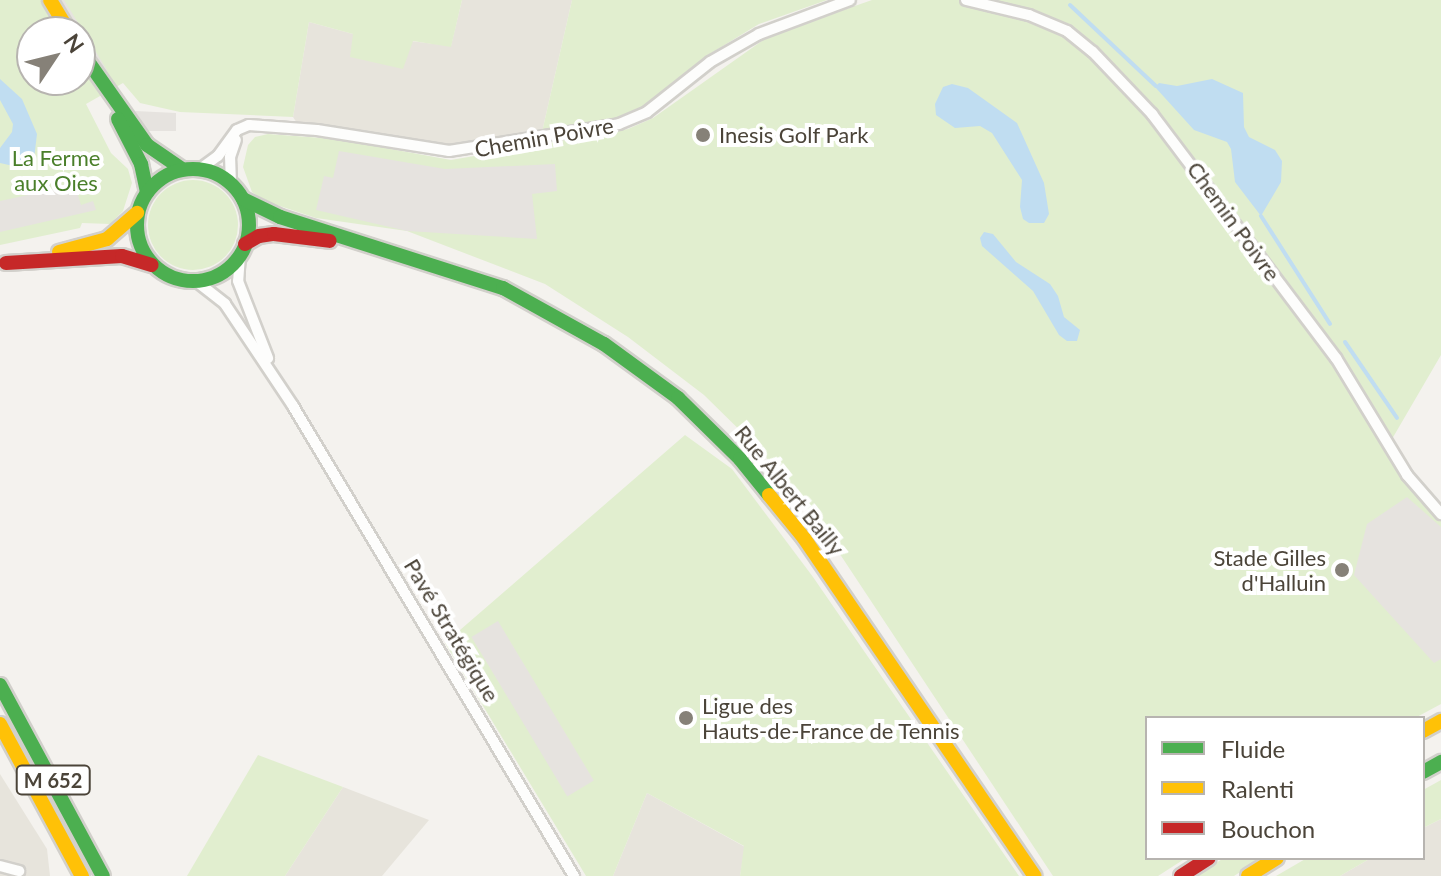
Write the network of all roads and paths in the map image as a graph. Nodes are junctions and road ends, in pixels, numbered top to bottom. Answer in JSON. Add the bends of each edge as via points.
{"nodes":[{"id":1,"x":850,"y":0,"type":"edge"},
{"id":2,"x":966,"y":0,"type":"edge"},
{"id":3,"x":96,"y":76,"type":"edge"},
{"id":4,"x":102,"y":86,"type":"junction"},
{"id":5,"x":255,"y":124,"type":"junction"},
{"id":6,"x":182,"y":169,"type":"junction"},
{"id":7,"x":200,"y":169,"type":"junction"},
{"id":8,"x":231,"y":184,"type":"junction"},
{"id":9,"x":147,"y":192,"type":"junction"},
{"id":10,"x":243,"y":199,"type":"junction"},
{"id":11,"x":137,"y":213,"type":"junction"},
{"id":12,"x":243,"y":250,"type":"junction"},
{"id":13,"x":402,"y":255,"type":"junction"},
{"id":14,"x":3,"y":264,"type":"edge"},
{"id":15,"x":156,"y":267,"type":"junction"},
{"id":16,"x":196,"y":281,"type":"junction"},
{"id":17,"x":293,"y":406,"type":"junction"},
{"id":18,"x":1441,"y":514,"type":"edge"},
{"id":19,"x":0,"y":685,"type":"edge"},
{"id":20,"x":0,"y":724,"type":"edge"},
{"id":21,"x":1206,"y":860,"type":"edge"},
{"id":22,"x":1274,"y":860,"type":"edge"},
{"id":23,"x":0,"y":866,"type":"edge"},
{"id":24,"x":19,"y":871,"type":"dead end"},
{"id":25,"x":82,"y":876,"type":"edge"},
{"id":26,"x":105,"y":876,"type":"edge"},
{"id":27,"x":574,"y":876,"type":"edge"},
{"id":28,"x":1035,"y":876,"type":"edge"},
{"id":29,"x":1181,"y":876,"type":"edge"},
{"id":30,"x":1248,"y":876,"type":"edge"}],
"edges":[{"from":1,"to":5,"type":"street","name":"Chemin Poivre","via":[[759,34],[710,62],[647,112],[612,126],[449,151]]},
{"from":2,"to":18,"type":"street","name":"Chemin Poivre","via":[[1029,15],[1067,31],[1152,114],[1336,358],[1407,475]]},
{"from":3,"to":4,"type":"main road"},
{"from":4,"to":6,"type":"main road","via":[[151,150]]},
{"from":4,"to":9,"type":"main road","via":[[141,164]]},
{"from":5,"to":7,"type":"street","via":[[237,130],[218,156]]},
{"from":5,"to":8,"type":"street","via":[[232,146]]},
{"from":6,"to":7,"type":"main road"},
{"from":6,"to":9,"type":"main road","via":[[162,177]]},
{"from":7,"to":8,"type":"main road"},
{"from":8,"to":10,"type":"main road"},
{"from":9,"to":11,"type":"main road"},
{"from":10,"to":12,"type":"main road","via":[[249,218]]},
{"from":10,"to":13,"type":"main road","name":"Rue Albert Bailly","via":[[271,214]]},
{"from":11,"to":14,"type":"main road","via":[[115,235],[98,243]]},
{"from":11,"to":15,"type":"main road","via":[[139,243]]},
{"from":12,"to":13,"type":"main road","name":"Rue Albert Bailly","via":[[264,235],[290,235]]},
{"from":12,"to":16,"type":"main road","via":[[225,271]]},
{"from":12,"to":17,"type":"street","name":"Pavé Stratégique","via":[[237,273],[247,311]]},
{"from":13,"to":28,"type":"main road","name":"Rue Albert Bailly","via":[[477,277],[552,312],[629,361],[701,419],[819,558]]},
{"from":14,"to":15,"type":"main road","via":[[122,256]]},
{"from":15,"to":16,"type":"main road","via":[[175,278]]},
{"from":16,"to":17,"type":"street","name":"Pavé Stratégique","via":[[225,304]]},
{"from":17,"to":27,"type":"street","name":"Pavé Stratégique"},
{"from":19,"to":26,"type":"main road","number":"M 652"},
{"from":20,"to":25,"type":"main road","number":"M 652"},
{"from":21,"to":29,"type":"main road"},
{"from":22,"to":30,"type":"main road"},
{"from":23,"to":24,"type":"street"}]}
